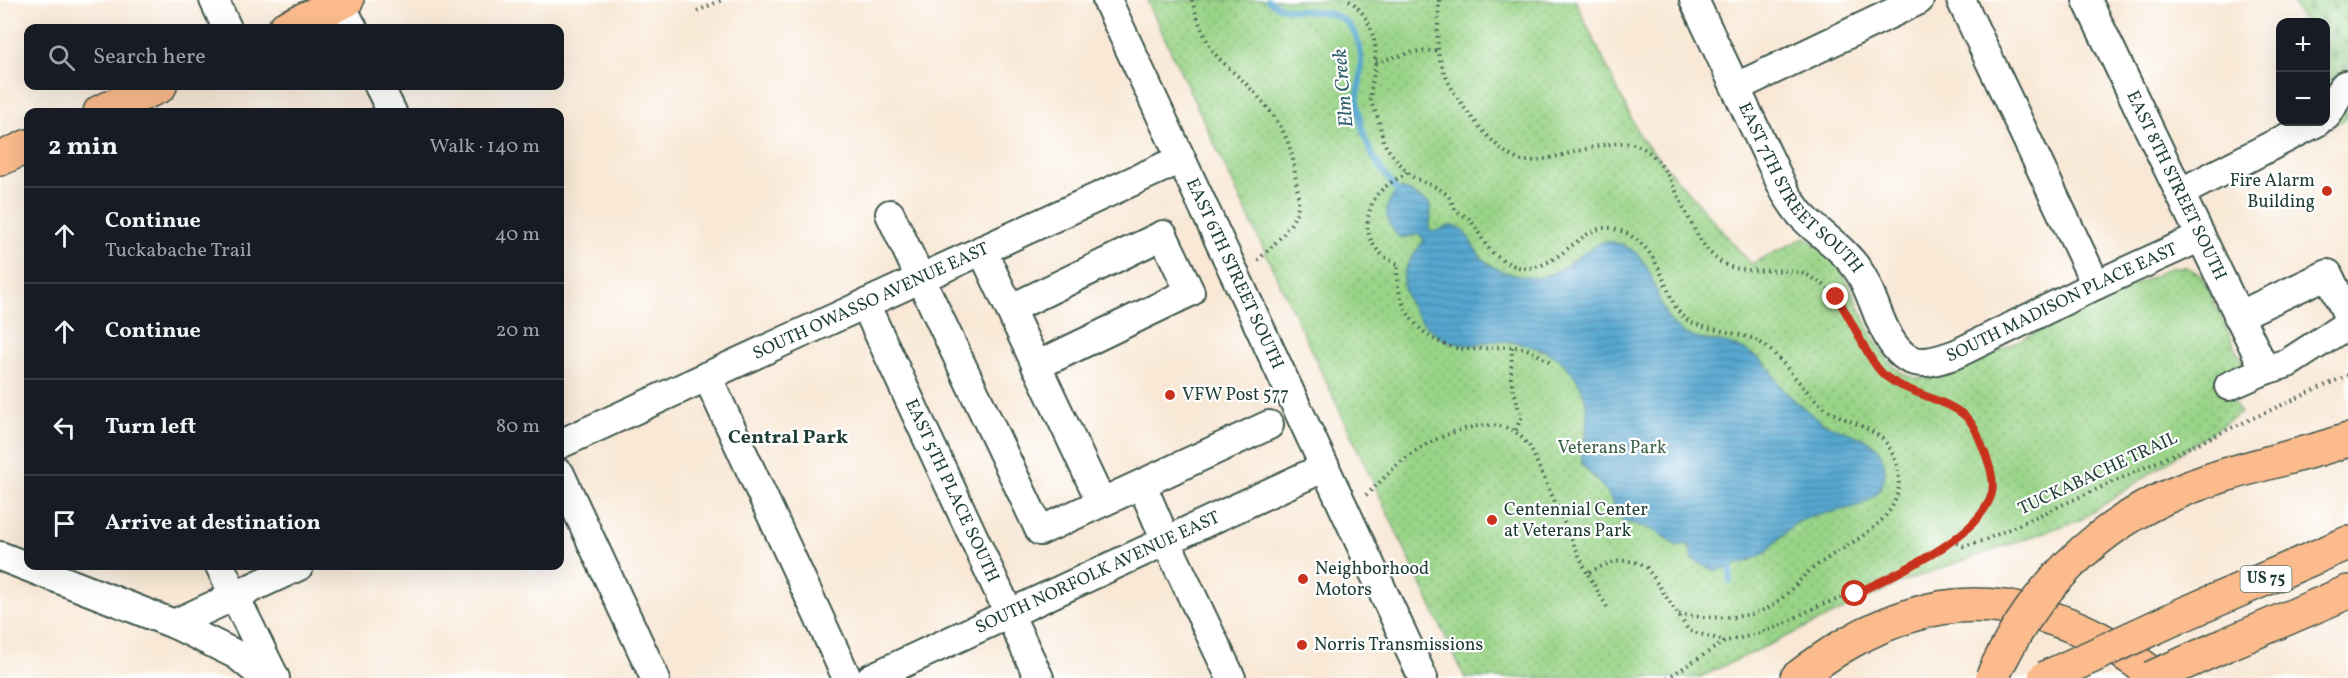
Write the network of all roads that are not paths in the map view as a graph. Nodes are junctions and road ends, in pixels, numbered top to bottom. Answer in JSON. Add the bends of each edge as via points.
{"nodes":[{"id":1,"x":214,"y":0,"type":"edge"},
{"id":2,"x":1107,"y":0,"type":"edge"},
{"id":3,"x":1694,"y":0,"type":"edge"},
{"id":4,"x":1919,"y":0,"type":"edge"},
{"id":5,"x":1961,"y":0,"type":"edge"},
{"id":6,"x":2087,"y":0,"type":"edge"},
{"id":7,"x":345,"y":8,"type":"edge"},
{"id":8,"x":225,"y":24,"type":"edge"},
{"id":9,"x":297,"y":24,"type":"edge"},
{"id":10,"x":2345,"y":85,"type":"dead end"},
{"id":11,"x":1737,"y":87,"type":"junction"},
{"id":12,"x":151,"y":90,"type":"edge"},
{"id":13,"x":381,"y":90,"type":"edge"},
{"id":14,"x":109,"y":108,"type":"edge"},
{"id":15,"x":390,"y":108,"type":"edge"},
{"id":16,"x":2330,"y":111,"type":"edge"},
{"id":17,"x":2309,"y":126,"type":"edge"},
{"id":18,"x":1181,"y":159,"type":"junction"},
{"id":19,"x":2180,"y":193,"type":"junction"},
{"id":20,"x":891,"y":214,"type":"dead end"},
{"id":21,"x":2201,"y":237,"type":"junction"},
{"id":22,"x":982,"y":250,"type":"junction"},
{"id":23,"x":921,"y":278,"type":"junction"},
{"id":24,"x":2096,"y":285,"type":"junction"},
{"id":25,"x":865,"y":304,"type":"junction"},
{"id":26,"x":1010,"y":309,"type":"junction"},
{"id":27,"x":2238,"y":316,"type":"junction"},
{"id":28,"x":2348,"y":316,"type":"edge"},
{"id":29,"x":2348,"y":324,"type":"edge"},
{"id":30,"x":1919,"y":363,"type":"joint"},
{"id":31,"x":1036,"y":366,"type":"junction"},
{"id":32,"x":2265,"y":370,"type":"junction"},
{"id":33,"x":707,"y":376,"type":"junction"},
{"id":34,"x":2229,"y":386,"type":"dead end"},
{"id":35,"x":1269,"y":425,"type":"dead end"},
{"id":36,"x":564,"y":442,"type":"edge"},
{"id":37,"x":2334,"y":444,"type":"edge"},
{"id":38,"x":1325,"y":467,"type":"junction"},
{"id":39,"x":564,"y":483,"type":"edge"},
{"id":40,"x":1142,"y":485,"type":"junction"},
{"id":41,"x":1101,"y":502,"type":"junction"},
{"id":42,"x":1166,"y":541,"type":"junction"},
{"id":43,"x":2348,"y":543,"type":"edge"},
{"id":44,"x":0,"y":556,"type":"edge"},
{"id":45,"x":24,"y":565,"type":"edge"},
{"id":46,"x":36,"y":570,"type":"edge"},
{"id":47,"x":222,"y":570,"type":"edge"},
{"id":48,"x":290,"y":570,"type":"edge"},
{"id":49,"x":2348,"y":592,"type":"edge"},
{"id":50,"x":234,"y":596,"type":"junction"},
{"id":51,"x":1009,"y":615,"type":"junction"},
{"id":52,"x":174,"y":624,"type":"junction"},
{"id":53,"x":265,"y":678,"type":"edge"},
{"id":54,"x":275,"y":678,"type":"edge"},
{"id":55,"x":655,"y":678,"type":"edge"},
{"id":56,"x":847,"y":678,"type":"edge"},
{"id":57,"x":872,"y":678,"type":"edge"},
{"id":58,"x":1039,"y":678,"type":"edge"},
{"id":59,"x":1231,"y":678,"type":"edge"},
{"id":60,"x":1423,"y":678,"type":"edge"},
{"id":61,"x":1797,"y":678,"type":"edge"},
{"id":62,"x":1992,"y":678,"type":"edge"},
{"id":63,"x":2044,"y":678,"type":"edge"},
{"id":64,"x":2151,"y":678,"type":"edge"},
{"id":65,"x":2157,"y":678,"type":"edge"}],
"edges":[{"from":1,"to":8,"type":"street"},
{"from":2,"to":18,"type":"street","name":"EAST 6TH STREET SOUTH"},
{"from":3,"to":11,"type":"street","name":"EAST 7TH STREET SOUTH"},
{"from":4,"to":11,"type":"street"},
{"from":5,"to":24,"type":"street"},
{"from":6,"to":19,"type":"street","name":"EAST 8TH STREET SOUTH"},
{"from":7,"to":9,"type":"main road"},
{"from":10,"to":16,"type":"street","via":[[2338,91]]},
{"from":11,"to":30,"type":"street","name":"EAST 7TH STREET SOUTH","via":[[1785,192],[1799,213],[1843,251],[1861,274],[1891,342],[1904,356]]},
{"from":12,"to":14,"type":"main road"},
{"from":13,"to":15,"type":"street"},
{"from":17,"to":19,"type":"street"},
{"from":18,"to":22,"type":"street","name":"SOUTH OWASSO AVENUE EAST"},
{"from":18,"to":38,"type":"street","name":"EAST 6TH STREET SOUTH"},
{"from":19,"to":21,"type":"street","name":"EAST 8TH STREET SOUTH"},
{"from":20,"to":23,"type":"street"},
{"from":21,"to":24,"type":"street","name":"SOUTH MADISON PLACE EAST"},
{"from":21,"to":27,"type":"street","name":"EAST 8TH STREET SOUTH"},
{"from":22,"to":23,"type":"street","name":"SOUTH OWASSO AVENUE EAST"},
{"from":22,"to":26,"type":"street"},
{"from":23,"to":25,"type":"street","name":"SOUTH OWASSO AVENUE EAST"},
{"from":23,"to":41,"type":"street","via":[[1040,531]]},
{"from":24,"to":30,"type":"street","name":"SOUTH MADISON PLACE EAST","via":[[1956,354]]},
{"from":25,"to":33,"type":"street","name":"SOUTH OWASSO AVENUE EAST"},
{"from":25,"to":51,"type":"street","name":"EAST 5TH PLACE SOUTH"},
{"from":26,"to":31,"type":"street"},
{"from":26,"to":31,"type":"street","via":[[1163,235],[1190,292]]},
{"from":27,"to":28,"type":"street","via":[[2328,274]]},
{"from":27,"to":32,"type":"street","name":"EAST 8TH STREET SOUTH"},
{"from":29,"to":32,"type":"street","via":[[2288,363]]},
{"from":31,"to":41,"type":"street"},
{"from":32,"to":34,"type":"street"},
{"from":33,"to":36,"type":"street","name":"SOUTH OWASSO AVENUE EAST"},
{"from":33,"to":56,"type":"street"},
{"from":35,"to":40,"type":"street"},
{"from":37,"to":62,"type":"main road","bridge":true,"via":[[2183,490],[2136,512],[2096,539],[2056,578],[2022,621]]},
{"from":38,"to":42,"type":"street","name":"SOUTH NORFOLK AVENUE EAST"},
{"from":38,"to":60,"type":"street","name":"EAST 6TH STREET SOUTH"},
{"from":39,"to":55,"type":"street"},
{"from":40,"to":41,"type":"street"},
{"from":40,"to":42,"type":"street"},
{"from":42,"to":51,"type":"street","name":"SOUTH NORFOLK AVENUE EAST"},
{"from":42,"to":59,"type":"street"},
{"from":43,"to":63,"type":"main road","number":"US 75","bridge":true},
{"from":44,"to":45,"type":"street"},
{"from":46,"to":52,"type":"street"},
{"from":47,"to":50,"type":"street"},
{"from":48,"to":50,"type":"street"},
{"from":49,"to":64,"type":"main road","number":"US 75","bridge":true},
{"from":50,"to":52,"type":"street"},
{"from":50,"to":54,"type":"street"},
{"from":51,"to":57,"type":"street","name":"SOUTH NORFOLK AVENUE EAST"},
{"from":51,"to":58,"type":"street","name":"EAST 5TH PLACE SOUTH"},
{"from":52,"to":53,"type":"street","via":[[237,655]]},
{"from":61,"to":65,"type":"main road","via":[[1833,650],[1892,622],[1944,608],[1974,606],[2011,608],[2070,624],[2100,637]]}]}
